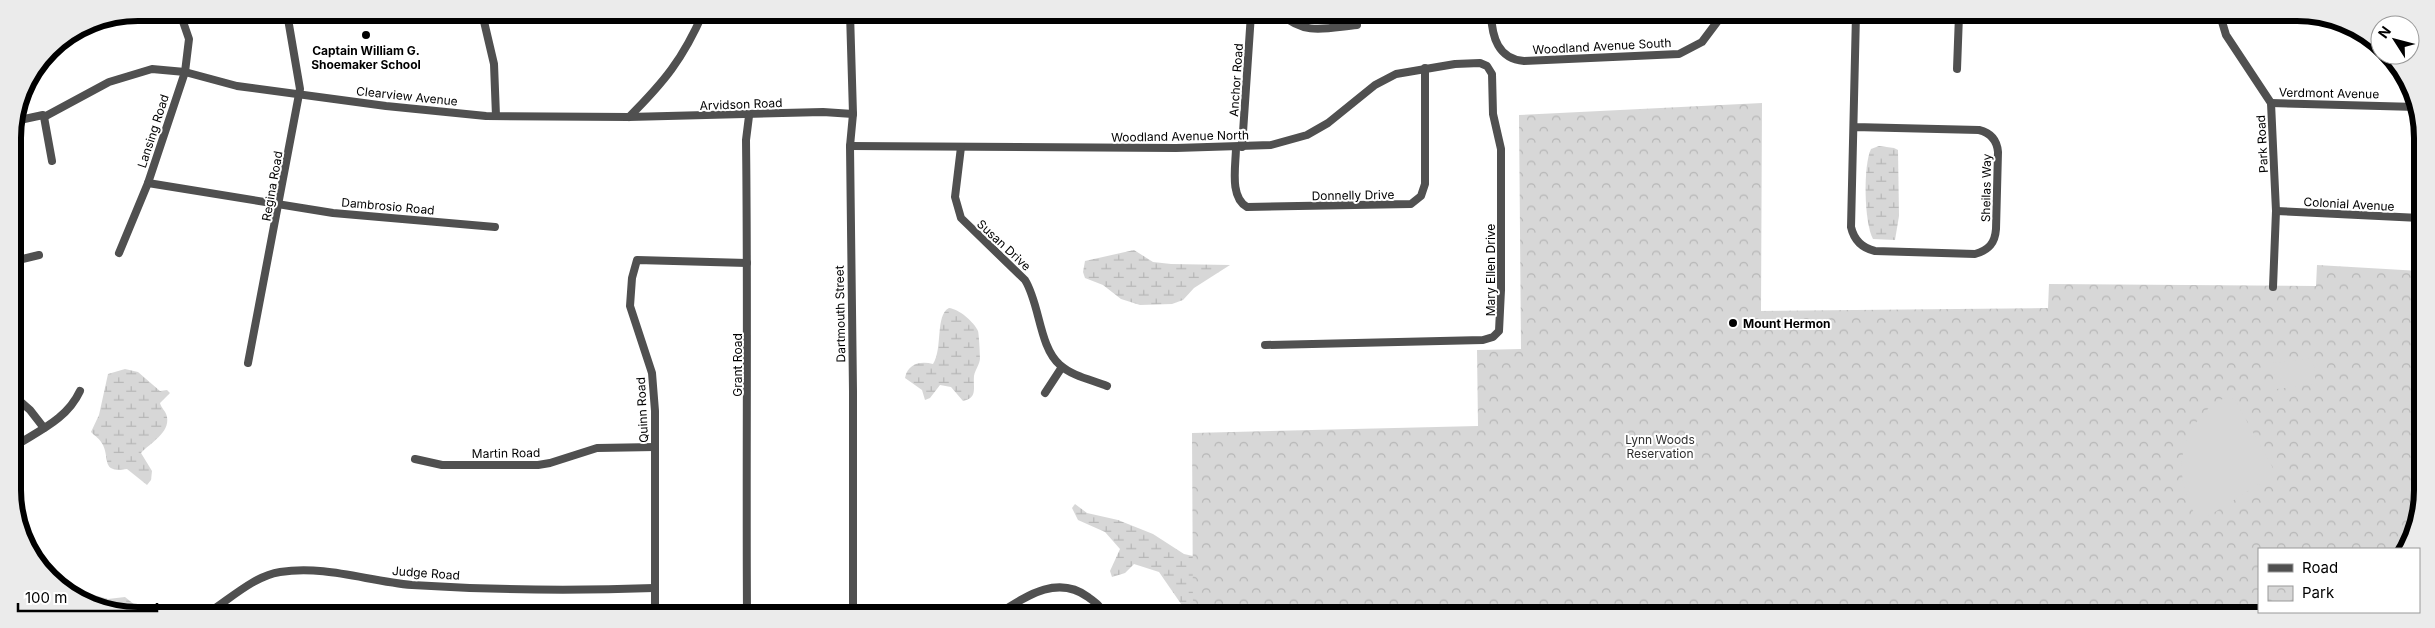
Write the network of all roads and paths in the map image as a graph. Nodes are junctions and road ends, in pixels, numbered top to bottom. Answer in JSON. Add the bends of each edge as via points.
{"nodes":[{"id":1,"x":183,"y":21,"type":"edge"},
{"id":2,"x":288,"y":21,"type":"edge"},
{"id":3,"x":484,"y":21,"type":"edge"},
{"id":4,"x":700,"y":21,"type":"edge"},
{"id":5,"x":850,"y":21,"type":"edge"},
{"id":6,"x":1250,"y":21,"type":"edge"},
{"id":7,"x":1289,"y":21,"type":"edge"},
{"id":8,"x":1492,"y":21,"type":"edge"},
{"id":9,"x":1718,"y":21,"type":"edge"},
{"id":10,"x":1856,"y":21,"type":"edge"},
{"id":11,"x":1959,"y":21,"type":"edge"},
{"id":12,"x":2222,"y":21,"type":"edge"},
{"id":13,"x":1357,"y":25,"type":"dead end"},
{"id":14,"x":1487,"y":66,"type":"joint"},
{"id":15,"x":1425,"y":68,"type":"junction"},
{"id":16,"x":1957,"y":69,"type":"dead end"},
{"id":17,"x":185,"y":72,"type":"junction"},
{"id":18,"x":300,"y":94,"type":"junction"},
{"id":19,"x":2271,"y":103,"type":"junction"},
{"id":20,"x":2409,"y":107,"type":"edge"},
{"id":21,"x":853,"y":114,"type":"junction"},
{"id":22,"x":496,"y":116,"type":"junction"},
{"id":23,"x":749,"y":116,"type":"junction"},
{"id":24,"x":44,"y":117,"type":"junction"},
{"id":25,"x":629,"y":117,"type":"junction"},
{"id":26,"x":23,"y":119,"type":"edge"},
{"id":27,"x":1854,"y":127,"type":"junction"},
{"id":28,"x":850,"y":146,"type":"junction"},
{"id":29,"x":962,"y":147,"type":"junction"},
{"id":30,"x":1239,"y":147,"type":"junction"},
{"id":31,"x":52,"y":161,"type":"dead end"},
{"id":32,"x":148,"y":183,"type":"junction"},
{"id":33,"x":280,"y":205,"type":"junction"},
{"id":34,"x":2276,"y":211,"type":"junction"},
{"id":35,"x":2414,"y":218,"type":"edge"},
{"id":36,"x":495,"y":227,"type":"dead end"},
{"id":37,"x":119,"y":253,"type":"dead end"},
{"id":38,"x":40,"y":255,"type":"dead end"},
{"id":39,"x":22,"y":259,"type":"edge"},
{"id":40,"x":747,"y":263,"type":"junction"},
{"id":41,"x":2273,"y":287,"type":"dead end"},
{"id":42,"x":1265,"y":345,"type":"dead end"},
{"id":43,"x":248,"y":363,"type":"dead end"},
{"id":44,"x":1062,"y":367,"type":"junction"},
{"id":45,"x":1106,"y":386,"type":"dead end"},
{"id":46,"x":80,"y":391,"type":"dead end"},
{"id":47,"x":1045,"y":393,"type":"dead end"},
{"id":48,"x":21,"y":402,"type":"edge"},
{"id":49,"x":44,"y":428,"type":"junction"},
{"id":50,"x":21,"y":442,"type":"edge"},
{"id":51,"x":655,"y":447,"type":"junction"},
{"id":52,"x":415,"y":460,"type":"dead end"},
{"id":53,"x":654,"y":588,"type":"junction"},
{"id":54,"x":217,"y":607,"type":"edge"},
{"id":55,"x":655,"y":607,"type":"edge"},
{"id":56,"x":747,"y":607,"type":"edge"},
{"id":57,"x":853,"y":607,"type":"edge"},
{"id":58,"x":1011,"y":607,"type":"edge"},
{"id":59,"x":1099,"y":607,"type":"edge"}],
"edges":[{"from":1,"to":17,"type":"street","name":"Lansing Road","via":[[189,39]]},
{"from":2,"to":18,"type":"street","name":"Regina Road"},
{"from":3,"to":22,"type":"street","via":[[494,64]]},
{"from":4,"to":25,"type":"street","via":[[690,43],[664,82]]},
{"from":5,"to":21,"type":"street","name":"Dartmouth Street"},
{"from":6,"to":30,"type":"street","name":"Anchor Road"},
{"from":7,"to":13,"type":"street","via":[[1304,28]]},
{"from":8,"to":9,"type":"street","name":"Woodland Avenue South","via":[[1499,49],[1512,59],[1524,61],[1680,54],[1702,42]]},
{"from":10,"to":27,"type":"street","name":"Sheilas Way"},
{"from":11,"to":16,"type":"street"},
{"from":12,"to":19,"type":"street","name":"Park Road","via":[[2226,35]]},
{"from":14,"to":15,"type":"street","name":"Woodland Avenue North","via":[[1480,63]]},
{"from":14,"to":42,"type":"street","name":"Mary Ellen Drive","via":[[1492,74],[1492,108],[1501,154],[1502,290],[1501,326],[1497,333],[1483,340]]},
{"from":15,"to":30,"type":"street","name":"Woodland Avenue North","via":[[1396,74],[1375,85],[1328,123],[1307,135],[1283,143]]},
{"from":15,"to":30,"type":"street","name":"Donnelly Drive","via":[[1425,184],[1421,196],[1411,204],[1247,207],[1236,194]]},
{"from":17,"to":18,"type":"street","name":"Clearview Avenue","via":[[237,86]]},
{"from":17,"to":24,"type":"street","name":"Clearview Avenue","via":[[152,69],[109,82]]},
{"from":17,"to":32,"type":"street","name":"Lansing Road"},
{"from":18,"to":22,"type":"street","name":"Clearview Avenue"},
{"from":18,"to":33,"type":"street","name":"Regina Road"},
{"from":19,"to":20,"type":"street","name":"Verdmont Avenue"},
{"from":19,"to":34,"type":"street","name":"Park Road"},
{"from":21,"to":23,"type":"street","name":"Arvidson Road","via":[[823,112]]},
{"from":21,"to":28,"type":"street","name":"Dartmouth Street"},
{"from":22,"to":25,"type":"street","name":"Clearview Avenue"},
{"from":23,"to":25,"type":"street","name":"Arvidson Road"},
{"from":23,"to":40,"type":"street","name":"Grant Road","via":[[746,140]]},
{"from":24,"to":26,"type":"street"},
{"from":24,"to":31,"type":"street"},
{"from":27,"to":27,"type":"street","name":"Sheilas Way","via":[[1851,227],[1861,245],[1875,251],[1975,254],[1990,247],[1996,229],[1998,152],[1996,141],[1990,134],[1979,130]]},
{"from":28,"to":29,"type":"street","name":"Woodland Avenue North"},
{"from":28,"to":57,"type":"street","name":"Dartmouth Street"},
{"from":29,"to":30,"type":"street","name":"Woodland Avenue North"},
{"from":29,"to":44,"type":"street","name":"Susan Drive","via":[[955,197],[961,218],[1025,280],[1050,352]]},
{"from":32,"to":33,"type":"street","name":"Dambrosio Road"},
{"from":32,"to":37,"type":"street","name":"Lansing Road"},
{"from":33,"to":36,"type":"street","name":"Dambrosio Road","via":[[333,213]]},
{"from":33,"to":43,"type":"street","name":"Regina Road"},
{"from":34,"to":35,"type":"street","name":"Colonial Avenue"},
{"from":34,"to":41,"type":"street","name":"Park Road"},
{"from":38,"to":39,"type":"street"},
{"from":40,"to":51,"type":"street","name":"Quinn Road","via":[[637,260],[630,306],[652,373]]},
{"from":40,"to":56,"type":"street","name":"Grant Road"},
{"from":44,"to":45,"type":"street"},
{"from":44,"to":47,"type":"street"},
{"from":46,"to":49,"type":"street","via":[[68,412]]},
{"from":48,"to":49,"type":"street"},
{"from":49,"to":50,"type":"street"},
{"from":51,"to":52,"type":"street","name":"Martin Road","via":[[597,448],[538,465],[442,465]]},
{"from":51,"to":53,"type":"street","name":"Quinn Road"},
{"from":53,"to":54,"type":"street","name":"Judge Road","via":[[584,591],[450,587],[305,570],[280,572],[262,578]]},
{"from":53,"to":55,"type":"street","name":"Quinn Road"},
{"from":58,"to":59,"type":"street","via":[[1036,592],[1064,587],[1085,594]]}]}
